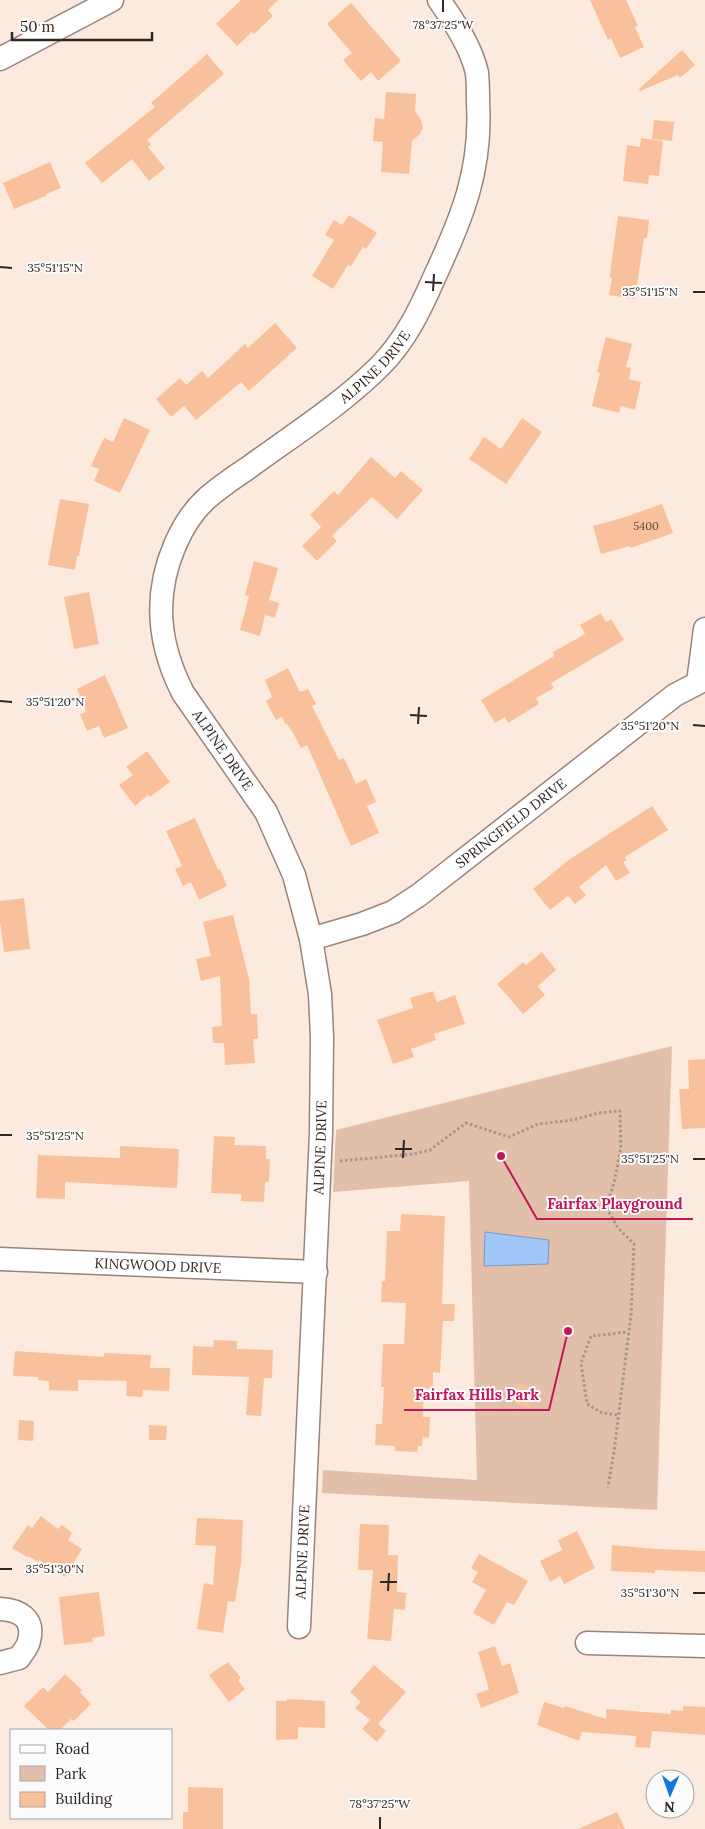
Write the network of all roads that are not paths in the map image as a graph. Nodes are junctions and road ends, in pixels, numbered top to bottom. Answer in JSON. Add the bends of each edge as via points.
{"nodes":[{"id":1,"x":112,"y":0,"type":"edge"},
{"id":2,"x":438,"y":0,"type":"edge"},
{"id":3,"x":0,"y":59,"type":"edge"},
{"id":4,"x":705,"y":629,"type":"edge"},
{"id":5,"x":311,"y":939,"type":"junction"},
{"id":6,"x":0,"y":1260,"type":"edge"},
{"id":7,"x":316,"y":1272,"type":"junction"},
{"id":8,"x":0,"y":1609,"type":"edge"},
{"id":9,"x":300,"y":1627,"type":"dead end"},
{"id":10,"x":587,"y":1643,"type":"dead end"},
{"id":11,"x":705,"y":1646,"type":"edge"},
{"id":12,"x":0,"y":1663,"type":"edge"}],
"edges":[{"from":1,"to":3,"type":"street"},
{"from":2,"to":5,"type":"street","name":"ALPINE DRIVE","via":[[469,50],[477,74],[479,117],[477,154],[469,193],[425,298],[400,344],[380,366],[339,402],[203,501],[179,536],[166,565],[161,589],[160,617],[173,673],[183,693],[266,812],[294,874]]},
{"from":4,"to":5,"type":"street","name":"SPRINGFIELD DRIVE","via":[[698,683],[675,694],[443,877],[393,912]]},
{"from":5,"to":7,"type":"street","name":"ALPINE DRIVE","via":[[320,994],[322,1037]]},
{"from":6,"to":7,"type":"street","name":"KINGWOOD DRIVE"},
{"from":7,"to":9,"type":"street","name":"ALPINE DRIVE"},
{"from":8,"to":12,"type":"street","via":[[11,1609],[23,1615],[30,1625],[29,1641],[19,1658]]},
{"from":10,"to":11,"type":"street"}]}
